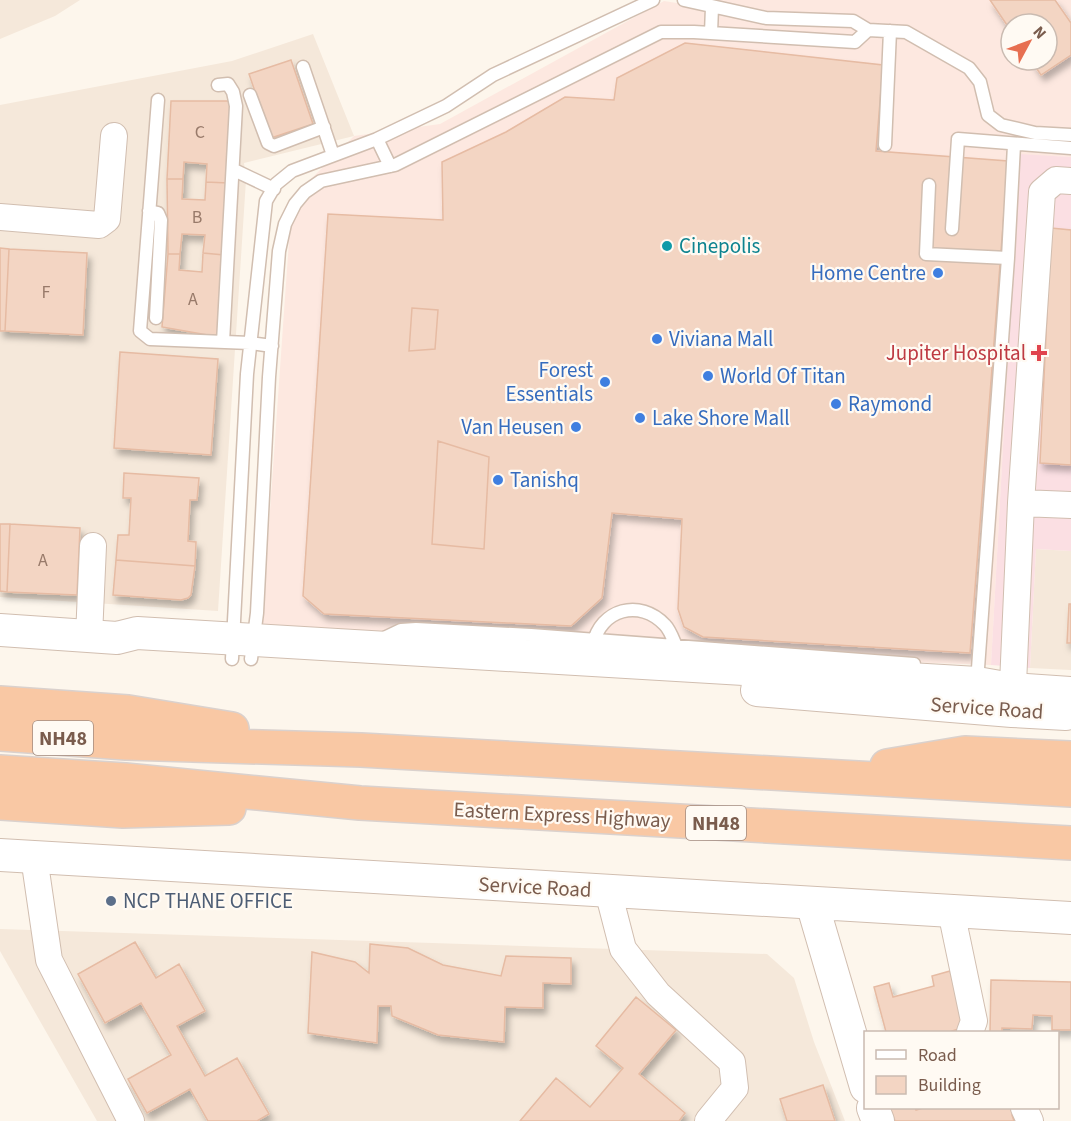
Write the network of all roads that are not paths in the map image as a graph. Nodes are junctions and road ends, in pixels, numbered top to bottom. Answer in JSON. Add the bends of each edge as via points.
{"nodes":[{"id":1,"x":653,"y":0,"type":"edge"},
{"id":2,"x":684,"y":0,"type":"edge"},
{"id":3,"x":712,"y":7,"type":"junction"},
{"id":4,"x":868,"y":30,"type":"junction"},
{"id":5,"x":890,"y":31,"type":"junction"},
{"id":6,"x":711,"y":33,"type":"junction"},
{"id":7,"x":303,"y":67,"type":"dead end"},
{"id":8,"x":218,"y":84,"type":"dead end"},
{"id":9,"x":250,"y":96,"type":"dead end"},
{"id":10,"x":158,"y":99,"type":"dead end"},
{"id":11,"x":324,"y":127,"type":"junction"},
{"id":12,"x":1035,"y":133,"type":"junction"},
{"id":13,"x":1071,"y":135,"type":"edge"},
{"id":14,"x":114,"y":136,"type":"dead end"},
{"id":15,"x":377,"y":139,"type":"junction"},
{"id":16,"x":885,"y":145,"type":"dead end"},
{"id":17,"x":1014,"y":145,"type":"junction"},
{"id":18,"x":1035,"y":146,"type":"junction"},
{"id":19,"x":1071,"y":148,"type":"edge"},
{"id":20,"x":333,"y":155,"type":"junction"},
{"id":21,"x":390,"y":166,"type":"junction"},
{"id":22,"x":234,"y":170,"type":"junction"},
{"id":23,"x":1071,"y":181,"type":"edge"},
{"id":24,"x":930,"y":185,"type":"dead end"},
{"id":25,"x":274,"y":189,"type":"junction"},
{"id":26,"x":149,"y":211,"type":"junction"},
{"id":27,"x":0,"y":217,"type":"edge"},
{"id":28,"x":952,"y":229,"type":"dead end"},
{"id":29,"x":1008,"y":258,"type":"junction"},
{"id":30,"x":156,"y":318,"type":"dead end"},
{"id":31,"x":223,"y":342,"type":"junction"},
{"id":32,"x":250,"y":343,"type":"junction"},
{"id":33,"x":272,"y":346,"type":"junction"},
{"id":34,"x":242,"y":484,"type":"junction"},
{"id":35,"x":264,"y":486,"type":"junction"},
{"id":36,"x":1021,"y":503,"type":"junction"},
{"id":37,"x":1071,"y":505,"type":"edge"},
{"id":38,"x":93,"y":546,"type":"dead end"},
{"id":39,"x":0,"y":630,"type":"edge"},
{"id":40,"x":103,"y":637,"type":"junction"},
{"id":41,"x":676,"y":646,"type":"junction"},
{"id":42,"x":243,"y":649,"type":"junction"},
{"id":43,"x":592,"y":650,"type":"junction"},
{"id":44,"x":963,"y":682,"type":"junction"},
{"id":45,"x":1071,"y":693,"type":"edge"},
{"id":46,"x":1012,"y":700,"type":"junction"},
{"id":47,"x":0,"y":703,"type":"edge"},
{"id":48,"x":1071,"y":714,"type":"edge"},
{"id":49,"x":0,"y":734,"type":"edge"},
{"id":50,"x":361,"y":750,"type":"junction"},
{"id":51,"x":1071,"y":758,"type":"edge"},
{"id":52,"x":0,"y":772,"type":"edge"},
{"id":53,"x":826,"y":776,"type":"junction"},
{"id":54,"x":1071,"y":790,"type":"edge"},
{"id":55,"x":0,"y":803,"type":"edge"},
{"id":56,"x":360,"y":803,"type":"junction"},
{"id":57,"x":1071,"y":843,"type":"edge"},
{"id":58,"x":0,"y":855,"type":"edge"},
{"id":59,"x":34,"y":857,"type":"junction"},
{"id":60,"x":608,"y":891,"type":"junction"},
{"id":61,"x":812,"y":903,"type":"junction"},
{"id":62,"x":951,"y":911,"type":"junction"},
{"id":63,"x":1071,"y":918,"type":"edge"},
{"id":64,"x":970,"y":1031,"type":"edge"},
{"id":65,"x":864,"y":1081,"type":"edge"},
{"id":66,"x":131,"y":1121,"type":"edge"},
{"id":67,"x":708,"y":1121,"type":"edge"}],
"edges":[{"from":1,"to":15,"type":"lane","via":[[493,75],[446,106]]},
{"from":2,"to":3,"type":"lane"},
{"from":3,"to":4,"type":"lane","via":[[766,18],[854,21]]},
{"from":3,"to":6,"type":"lane"},
{"from":4,"to":5,"type":"lane"},
{"from":4,"to":6,"type":"lane","via":[[855,42]]},
{"from":5,"to":12,"type":"lane","via":[[906,32],[969,69],[980,82],[988,115],[1001,125]]},
{"from":5,"to":16,"type":"lane"},
{"from":6,"to":21,"type":"lane","via":[[661,32]]},
{"from":7,"to":11,"type":"lane"},
{"from":8,"to":22,"type":"lane","via":[[228,84],[236,106]]},
{"from":9,"to":11,"type":"lane","via":[[268,143],[274,146]]},
{"from":10,"to":26,"type":"lane"},
{"from":11,"to":20,"type":"lane"},
{"from":12,"to":13,"type":"lane"},
{"from":12,"to":18,"type":"lane"},
{"from":14,"to":27,"type":"street","via":[[107,219],[99,225]]},
{"from":15,"to":20,"type":"lane"},
{"from":15,"to":21,"type":"lane"},
{"from":17,"to":18,"type":"lane"},
{"from":17,"to":28,"type":"lane","via":[[958,139]]},
{"from":17,"to":29,"type":"lane"},
{"from":18,"to":19,"type":"lane"},
{"from":20,"to":25,"type":"lane","via":[[292,171]]},
{"from":21,"to":33,"type":"lane","via":[[321,181],[295,204],[285,224],[279,251]]},
{"from":22,"to":25,"type":"lane"},
{"from":22,"to":31,"type":"lane"},
{"from":23,"to":36,"type":"street","via":[[1056,180],[1042,192]]},
{"from":24,"to":29,"type":"lane","via":[[926,254]]},
{"from":25,"to":32,"type":"lane","via":[[266,201]]},
{"from":26,"to":30,"type":"lane","via":[[159,213],[161,220]]},
{"from":26,"to":31,"type":"lane","via":[[140,331],[150,339]]},
{"from":29,"to":44,"type":"lane"},
{"from":31,"to":32,"type":"lane"},
{"from":32,"to":33,"type":"lane"},
{"from":32,"to":34,"type":"lane"},
{"from":33,"to":35,"type":"lane"},
{"from":34,"to":35,"type":"lane"},
{"from":34,"to":42,"type":"lane"},
{"from":35,"to":42,"type":"lane"},
{"from":36,"to":37,"type":"street"},
{"from":36,"to":46,"type":"street"},
{"from":38,"to":40,"type":"street"},
{"from":39,"to":40,"type":"street","name":"Service Road"},
{"from":40,"to":42,"type":"street","name":"Service Road","via":[[137,633]]},
{"from":41,"to":43,"type":"lane"},
{"from":41,"to":43,"type":"lane","via":[[666,626],[640,609],[629,609],[601,626]]},
{"from":41,"to":44,"type":"lane","via":[[923,664]]},
{"from":42,"to":43,"type":"street","name":"Service Road","via":[[528,645]]},
{"from":42,"to":46,"type":"street","name":"Service Road","via":[[602,678]]},
{"from":43,"to":44,"type":"street","name":"Service Road"},
{"from":44,"to":46,"type":"street","name":"Service Road"},
{"from":45,"to":46,"type":"street","name":"Service Road"},
{"from":46,"to":48,"type":"street","name":"Service Road"},
{"from":47,"to":50,"type":"highway","via":[[128,712]]},
{"from":49,"to":50,"type":"highway","number":"NH48","via":[[126,743]]},
{"from":50,"to":53,"type":"highway","number":"NH48"},
{"from":51,"to":53,"type":"highway","via":[[965,753]]},
{"from":52,"to":56,"type":"highway","name":"Eastern Express Highway","number":"NH48"},
{"from":53,"to":54,"type":"highway","number":"NH48"},
{"from":55,"to":56,"type":"highway","via":[[123,811]]},
{"from":56,"to":57,"type":"highway","name":"Eastern Express Highway","number":"NH48"},
{"from":58,"to":59,"type":"street","name":"Service Road"},
{"from":59,"to":60,"type":"street","name":"Service Road"},
{"from":59,"to":66,"type":"street","via":[[49,960]]},
{"from":60,"to":61,"type":"street","name":"Service Road"},
{"from":60,"to":67,"type":"street","via":[[623,949],[658,994],[732,1062],[735,1088]]},
{"from":61,"to":62,"type":"street","name":"Service Road"},
{"from":61,"to":65,"type":"street"},
{"from":62,"to":63,"type":"street","name":"Service Road"},
{"from":62,"to":64,"type":"street","via":[[974,1022]]}]}
